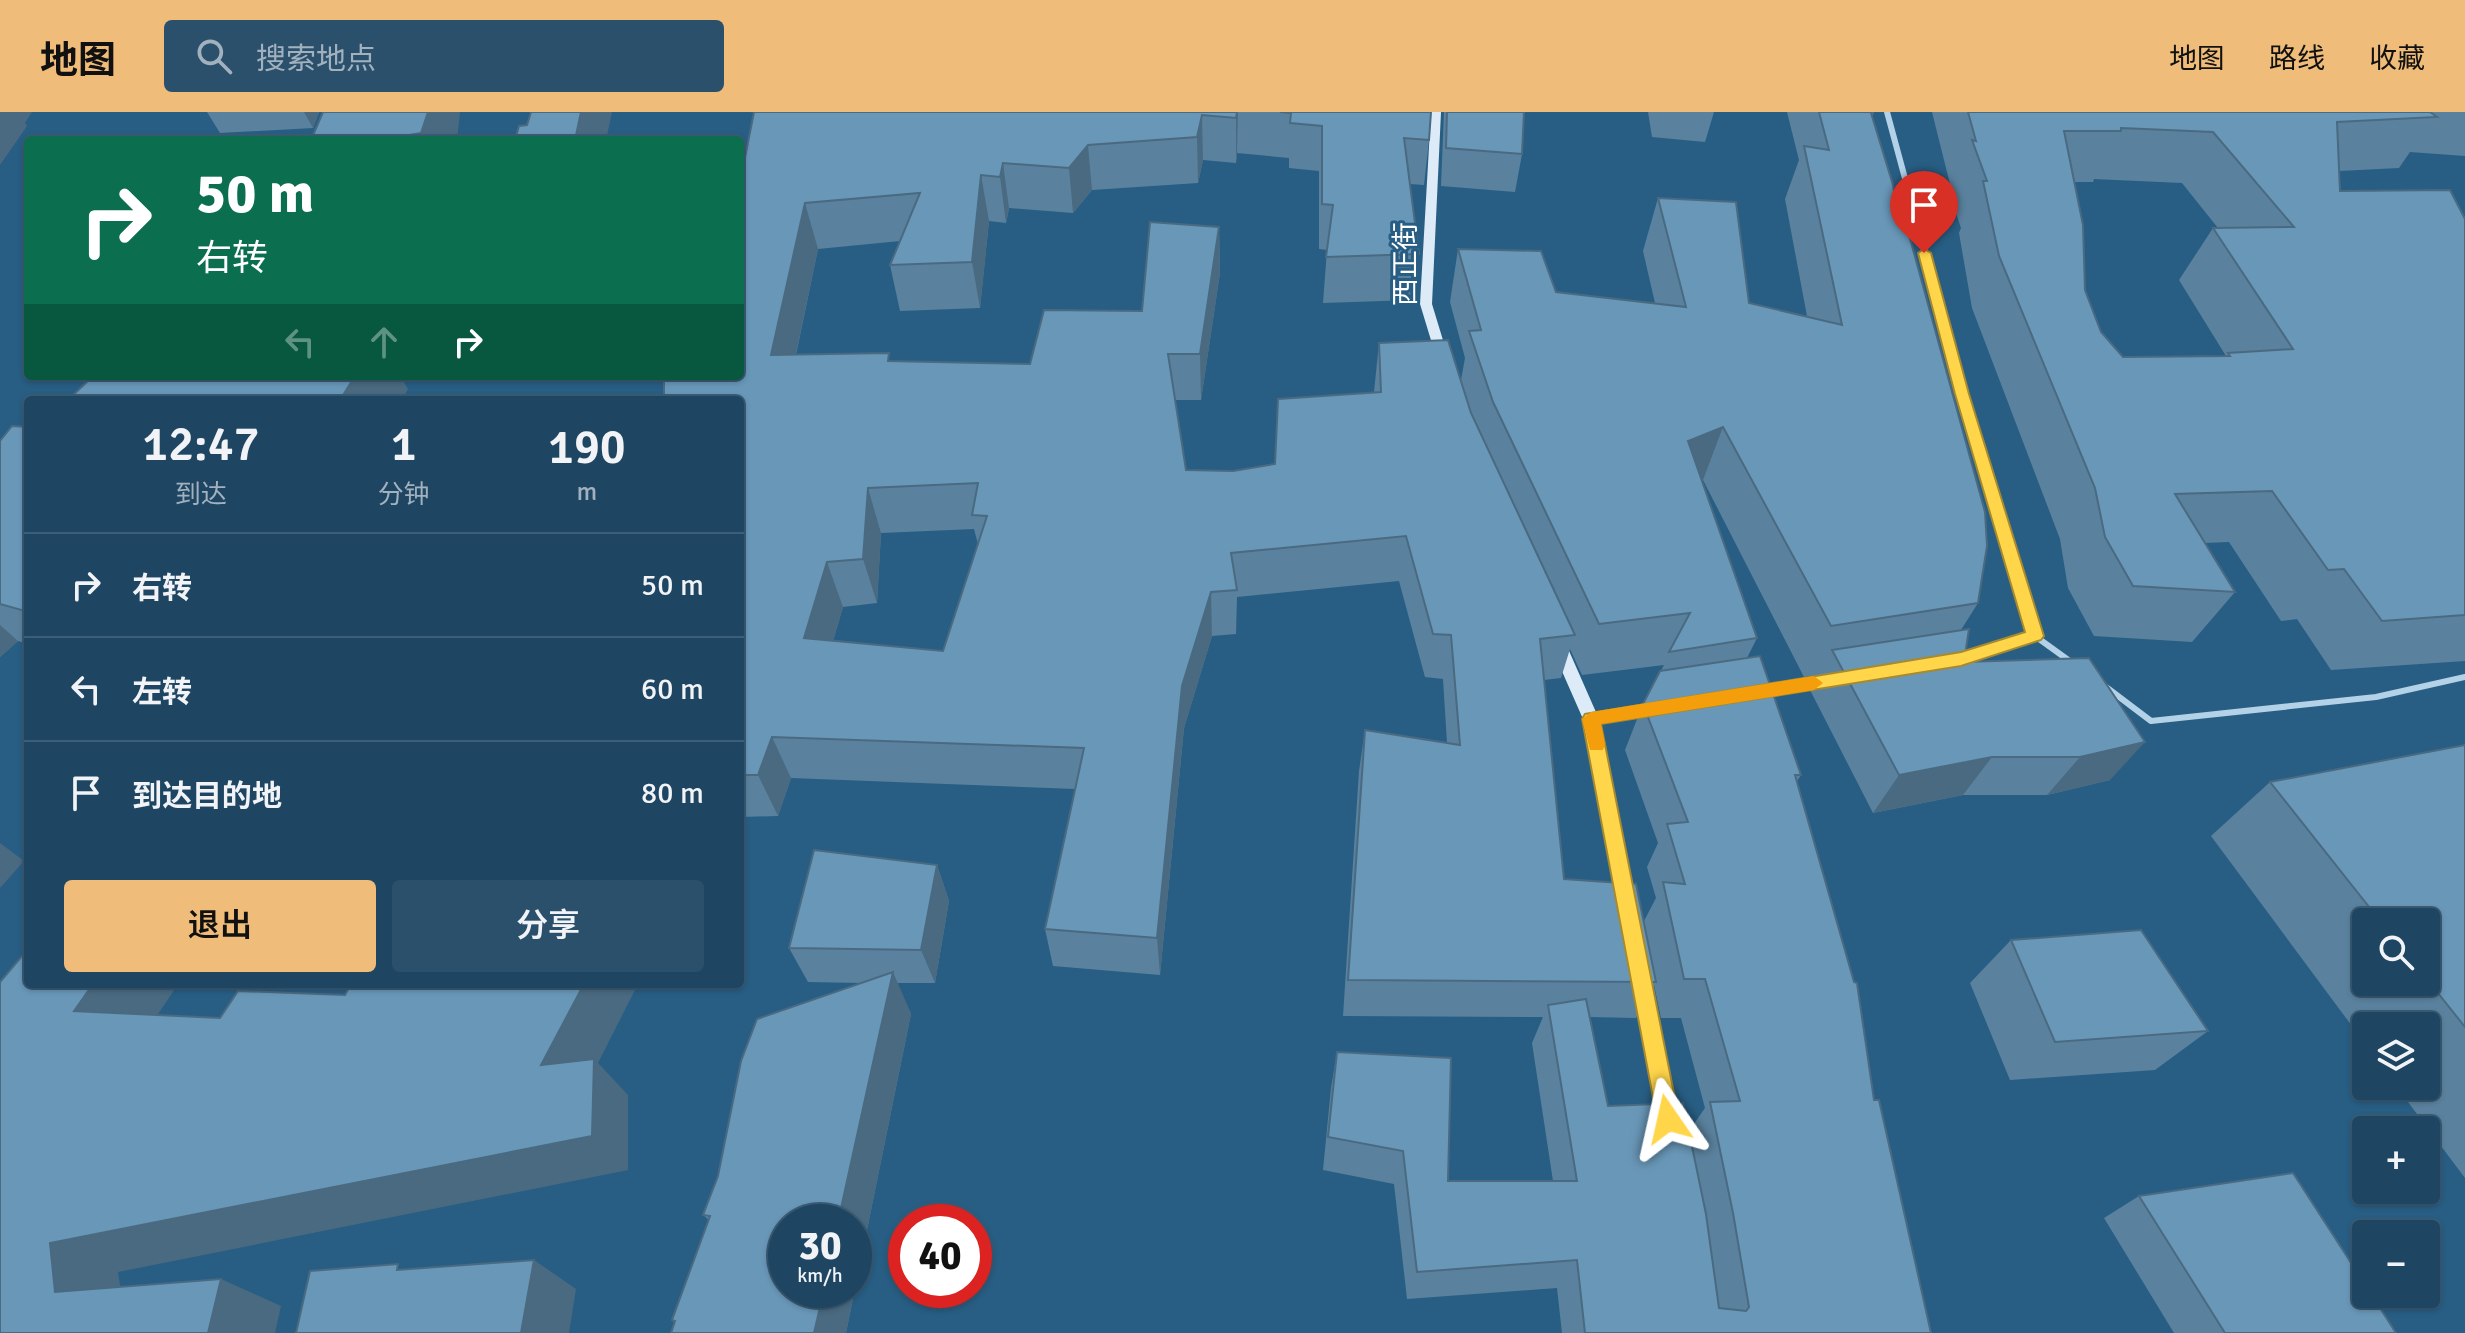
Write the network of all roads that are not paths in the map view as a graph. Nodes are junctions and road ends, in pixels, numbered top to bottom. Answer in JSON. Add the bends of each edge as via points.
{"nodes":[{"id":1,"x":1436,"y":112,"type":"edge"},
{"id":2,"x":1887,"y":112,"type":"edge"},
{"id":3,"x":1450,"y":381,"type":"edge"},
{"id":4,"x":1552,"y":632,"type":"edge"},
{"id":5,"x":2035,"y":636,"type":"junction"},
{"id":6,"x":1945,"y":661,"type":"edge"},
{"id":7,"x":2074,"y":664,"type":"edge"},
{"id":8,"x":2465,"y":677,"type":"edge"},
{"id":9,"x":1838,"y":679,"type":"edge"},
{"id":10,"x":2100,"y":683,"type":"edge"},
{"id":11,"x":1745,"y":694,"type":"edge"},
{"id":12,"x":1653,"y":709,"type":"edge"},
{"id":13,"x":1591,"y":719,"type":"junction"},
{"id":14,"x":1630,"y":919,"type":"edge"},
{"id":15,"x":1639,"y":965,"type":"edge"},
{"id":16,"x":1671,"y":1135,"type":"edge"}],
"edges":[{"from":1,"to":3,"type":"street","name":"西正街","via":[[1426,304]]},
{"from":2,"to":5,"type":"street","via":[[1962,394]]},
{"from":4,"to":13,"type":"street"},
{"from":5,"to":6,"type":"street"},
{"from":5,"to":7,"type":"lane"},
{"from":8,"to":10,"type":"lane","via":[[2376,697],[2151,721]]},
{"from":9,"to":11,"type":"street"},
{"from":12,"to":13,"type":"street"},
{"from":13,"to":14,"type":"street"},
{"from":15,"to":16,"type":"street"}]}
